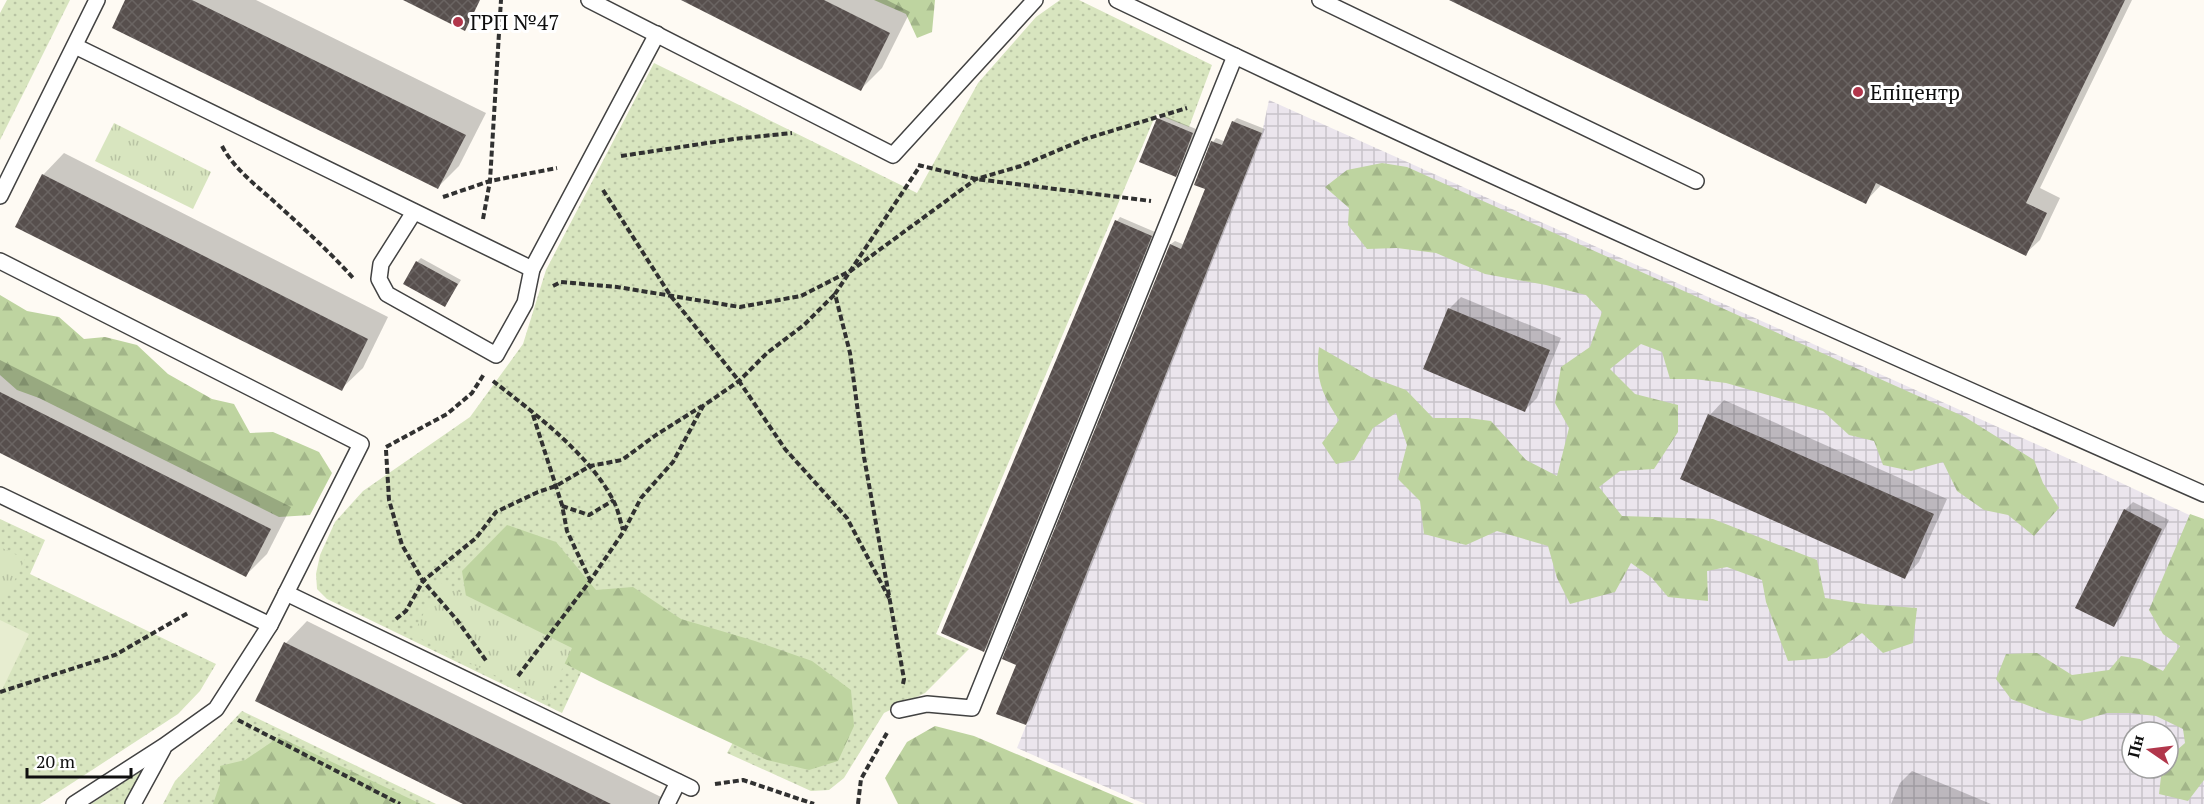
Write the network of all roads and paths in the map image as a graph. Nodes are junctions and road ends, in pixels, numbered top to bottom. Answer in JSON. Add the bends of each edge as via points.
{"nodes":[{"id":1,"x":97,"y":0,"type":"edge"},
{"id":2,"x":501,"y":0,"type":"edge"},
{"id":3,"x":589,"y":0,"type":"edge"},
{"id":4,"x":1035,"y":0,"type":"edge"},
{"id":5,"x":1117,"y":0,"type":"edge"},
{"id":6,"x":1320,"y":0,"type":"edge"},
{"id":7,"x":657,"y":34,"type":"junction"},
{"id":8,"x":75,"y":46,"type":"junction"},
{"id":9,"x":1234,"y":56,"type":"junction"},
{"id":10,"x":1218,"y":99,"type":"junction"},
{"id":11,"x":893,"y":155,"type":"junction"},
{"id":12,"x":925,"y":157,"type":"dead end"},
{"id":13,"x":588,"y":165,"type":"junction"},
{"id":14,"x":920,"y":166,"type":"junction"},
{"id":15,"x":976,"y":179,"type":"junction"},
{"id":16,"x":1696,"y":181,"type":"dead end"},
{"id":17,"x":0,"y":196,"type":"edge"},
{"id":18,"x":1175,"y":204,"type":"junction"},
{"id":19,"x":414,"y":212,"type":"junction"},
{"id":20,"x":479,"y":244,"type":"junction"},
{"id":21,"x":0,"y":261,"type":"edge"},
{"id":22,"x":532,"y":269,"type":"junction"},
{"id":23,"x":852,"y":270,"type":"junction"},
{"id":24,"x":835,"y":294,"type":"junction"},
{"id":25,"x":670,"y":295,"type":"junction"},
{"id":26,"x":525,"y":303,"type":"junction"},
{"id":27,"x":495,"y":356,"type":"junction"},
{"id":28,"x":739,"y":381,"type":"junction"},
{"id":29,"x":703,"y":406,"type":"junction"},
{"id":30,"x":532,"y":412,"type":"dead end"},
{"id":31,"x":361,"y":444,"type":"junction"},
{"id":32,"x":386,"y":447,"type":"junction"},
{"id":33,"x":556,"y":486,"type":"junction"},
{"id":34,"x":2204,"y":494,"type":"edge"},
{"id":35,"x":0,"y":495,"type":"edge"},
{"id":36,"x":614,"y":500,"type":"dead end"},
{"id":37,"x":562,"y":505,"type":"junction"},
{"id":38,"x":423,"y":581,"type":"junction"},
{"id":39,"x":590,"y":581,"type":"junction"},
{"id":40,"x":286,"y":593,"type":"junction"},
{"id":41,"x":214,"y":598,"type":"junction"},
{"id":42,"x":892,"y":602,"type":"junction"},
{"id":43,"x":270,"y":625,"type":"junction"},
{"id":44,"x":375,"y":636,"type":"junction"},
{"id":45,"x":0,"y":692,"type":"edge"},
{"id":46,"x":502,"y":697,"type":"junction"},
{"id":47,"x":216,"y":709,"type":"junction"},
{"id":48,"x":898,"y":710,"type":"junction"},
{"id":49,"x":164,"y":746,"type":"junction"},
{"id":50,"x":685,"y":785,"type":"junction"},
{"id":51,"x":74,"y":804,"type":"edge"},
{"id":52,"x":133,"y":804,"type":"edge"},
{"id":53,"x":400,"y":804,"type":"edge"},
{"id":54,"x":667,"y":804,"type":"edge"},
{"id":55,"x":814,"y":804,"type":"edge"},
{"id":56,"x":858,"y":804,"type":"edge"}],
"edges":[{"from":1,"to":8,"type":"lane"},
{"from":2,"to":20,"type":"path","via":[[490,181]]},
{"from":3,"to":7,"type":"lane"},
{"from":4,"to":11,"type":"lane"},
{"from":5,"to":9,"type":"lane"},
{"from":6,"to":16,"type":"lane"},
{"from":7,"to":11,"type":"lane"},
{"from":7,"to":13,"type":"lane"},
{"from":8,"to":17,"type":"lane"},
{"from":8,"to":19,"type":"lane"},
{"from":9,"to":10,"type":"lane"},
{"from":9,"to":34,"type":"lane"},
{"from":10,"to":15,"type":"path","via":[[1085,139],[1021,166]]},
{"from":10,"to":18,"type":"lane"},
{"from":11,"to":14,"type":"path"},
{"from":12,"to":14,"type":"path"},
{"from":13,"to":22,"type":"lane"},
{"from":13,"to":25,"type":"path"},
{"from":14,"to":15,"type":"path"},
{"from":14,"to":23,"type":"path"},
{"from":15,"to":18,"type":"path"},
{"from":15,"to":23,"type":"path"},
{"from":18,"to":48,"type":"lane","via":[[972,708],[927,704]]},
{"from":19,"to":20,"type":"lane"},
{"from":19,"to":27,"type":"lane","via":[[381,264],[379,279],[387,294]]},
{"from":20,"to":22,"type":"lane"},
{"from":21,"to":31,"type":"lane"},
{"from":22,"to":26,"type":"lane"},
{"from":23,"to":24,"type":"path"},
{"from":23,"to":25,"type":"path","via":[[801,296],[740,308]]},
{"from":24,"to":28,"type":"path"},
{"from":24,"to":42,"type":"path","via":[[850,353],[864,457]]},
{"from":25,"to":26,"type":"path","via":[[561,282]]},
{"from":25,"to":28,"type":"path"},
{"from":26,"to":27,"type":"lane"},
{"from":27,"to":32,"type":"path","via":[[472,393],[447,414]]},
{"from":28,"to":29,"type":"path"},
{"from":28,"to":42,"type":"path","via":[[785,448],[847,518]]},
{"from":29,"to":33,"type":"path","via":[[622,460],[590,466]]},
{"from":29,"to":39,"type":"path","via":[[673,462],[641,498]]},
{"from":30,"to":33,"type":"path"},
{"from":31,"to":32,"type":"path"},
{"from":31,"to":40,"type":"lane"},
{"from":32,"to":38,"type":"path","via":[[389,500],[402,545]]},
{"from":33,"to":37,"type":"path"},
{"from":33,"to":38,"type":"path","via":[[496,512],[476,538]]},
{"from":35,"to":41,"type":"lane"},
{"from":36,"to":37,"type":"path","via":[[589,515]]},
{"from":37,"to":39,"type":"path","via":[[567,531]]},
{"from":38,"to":44,"type":"path","via":[[406,611]]},
{"from":38,"to":46,"type":"path","via":[[484,656]]},
{"from":39,"to":46,"type":"path"},
{"from":40,"to":43,"type":"lane"},
{"from":40,"to":44,"type":"lane"},
{"from":41,"to":43,"type":"lane"},
{"from":41,"to":45,"type":"path","via":[[115,655]]},
{"from":42,"to":48,"type":"path","via":[[904,679]]},
{"from":43,"to":47,"type":"lane"},
{"from":44,"to":46,"type":"lane"},
{"from":46,"to":50,"type":"lane"},
{"from":47,"to":49,"type":"lane"},
{"from":47,"to":53,"type":"path"},
{"from":48,"to":56,"type":"path","via":[[861,779]]},
{"from":49,"to":51,"type":"lane"},
{"from":49,"to":52,"type":"lane"},
{"from":50,"to":54,"type":"lane"},
{"from":50,"to":55,"type":"path","via":[[743,780]]}]}
